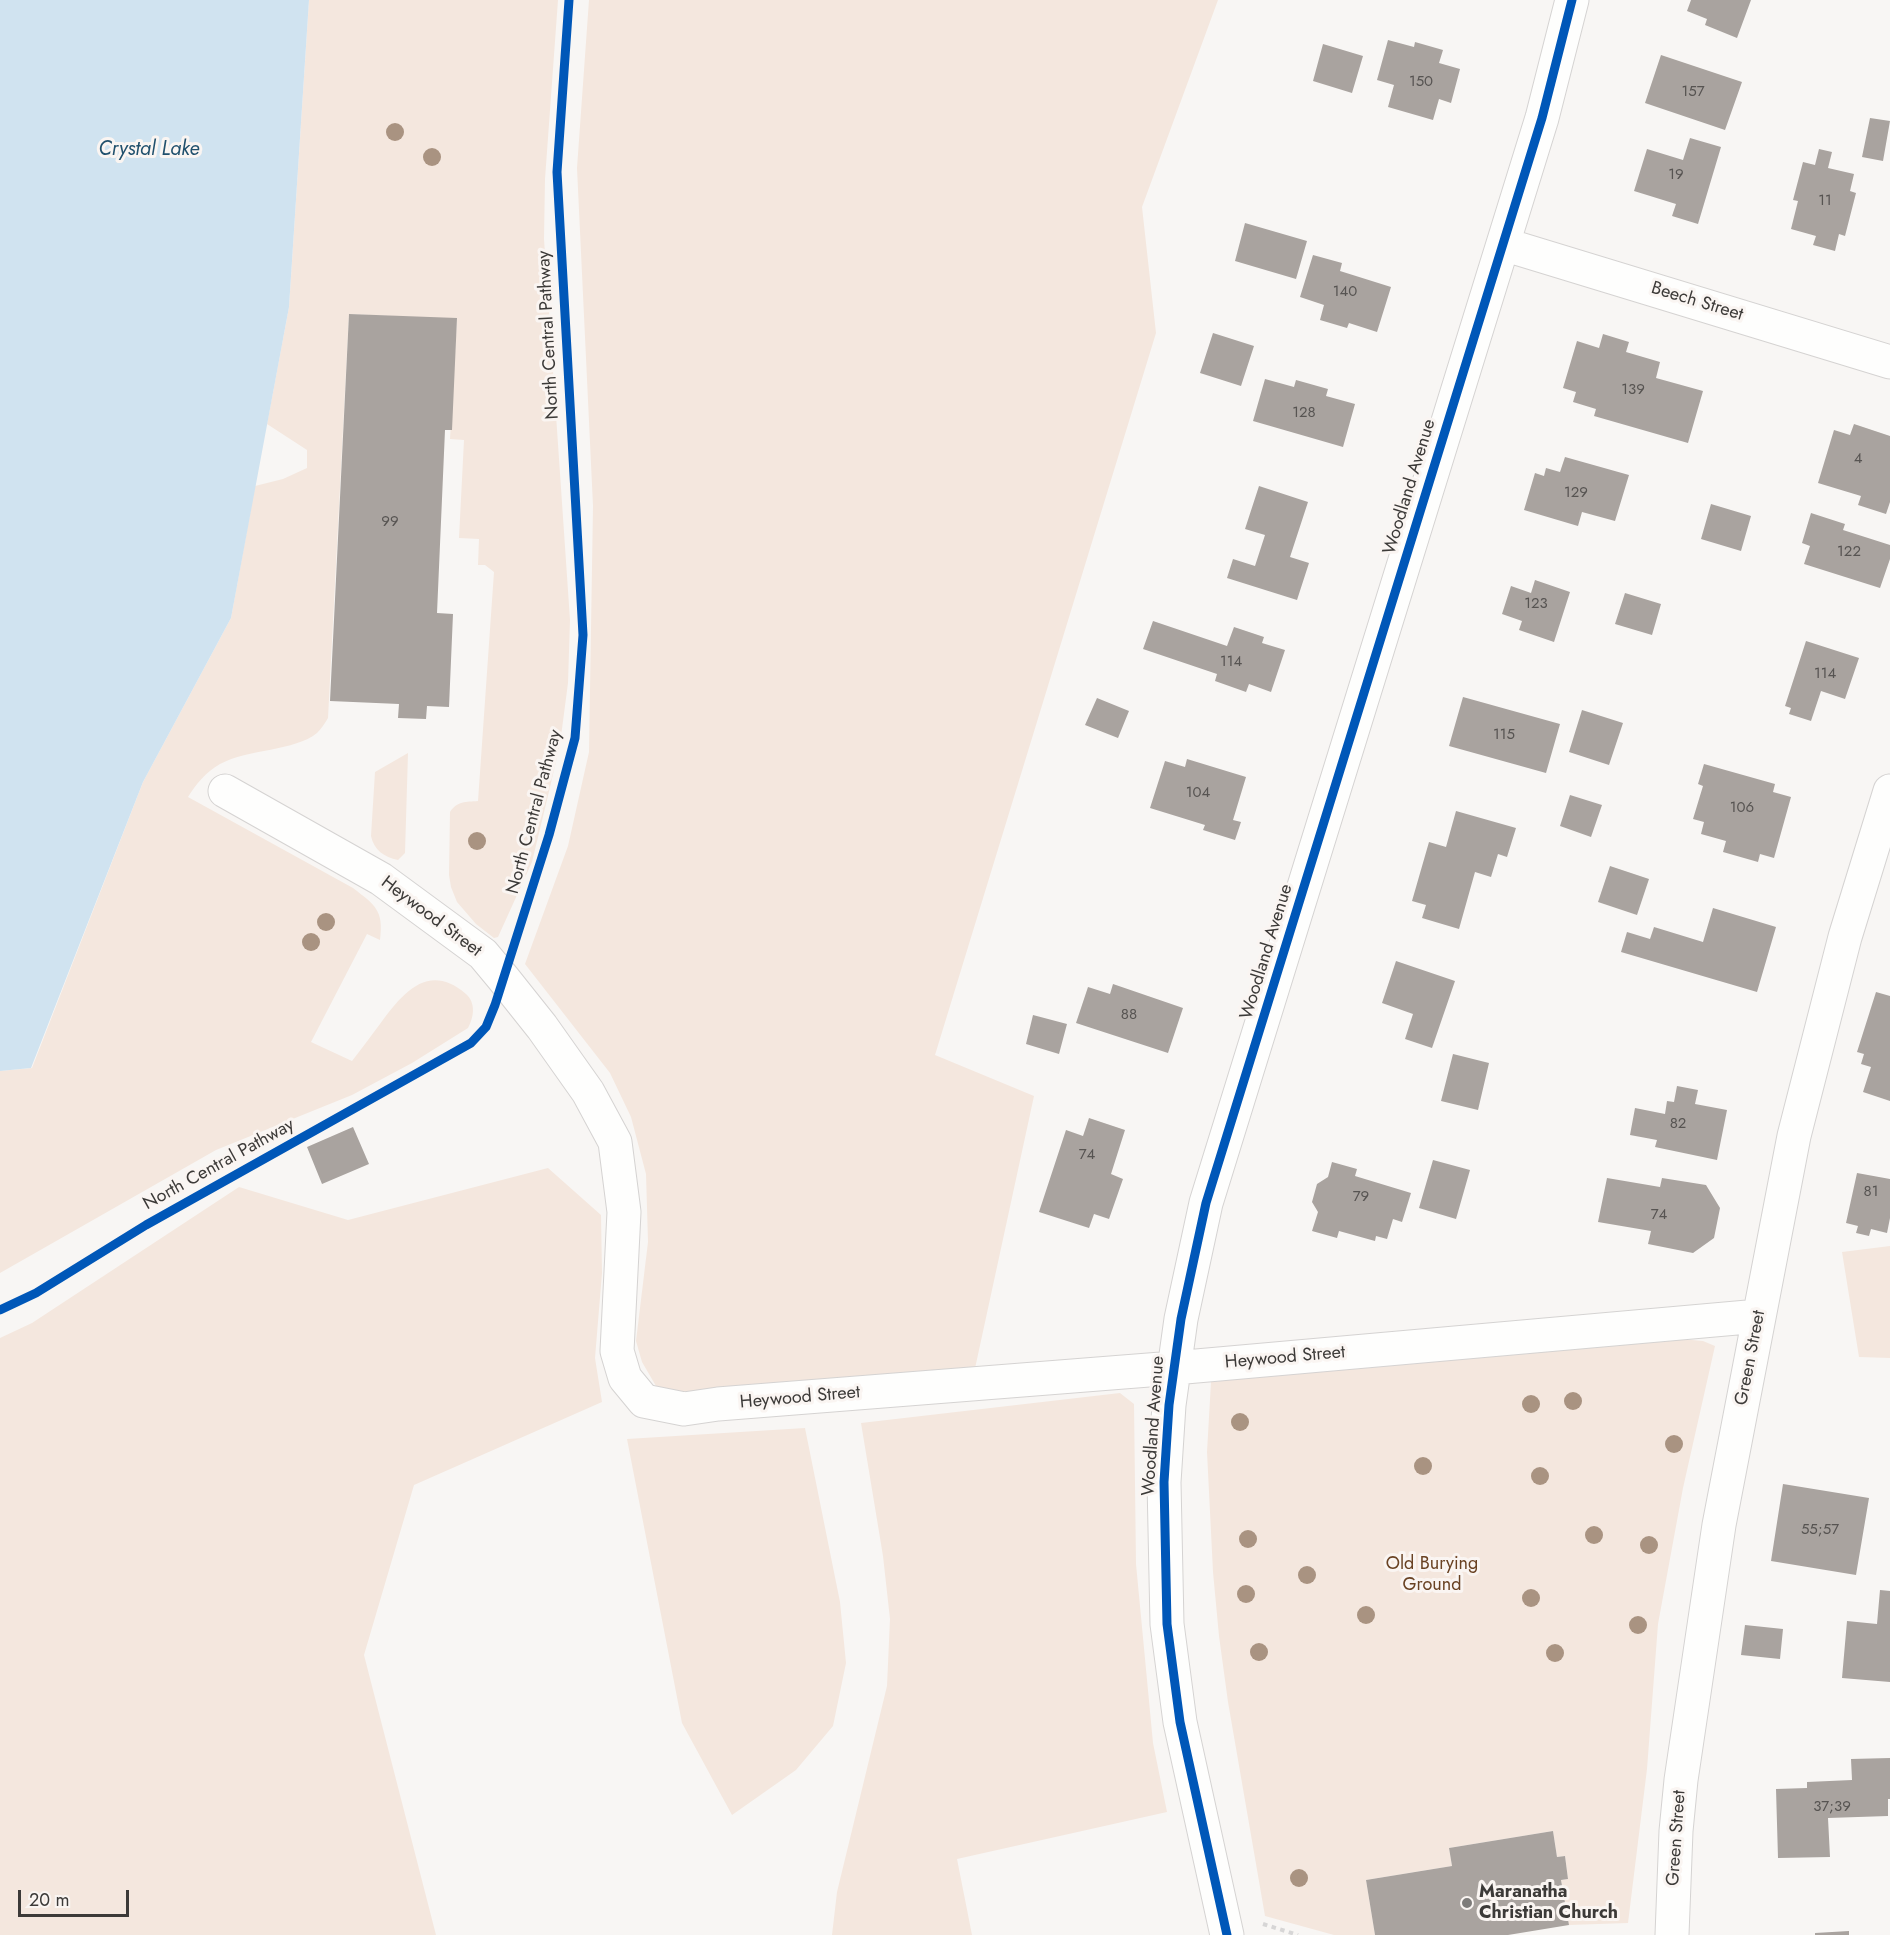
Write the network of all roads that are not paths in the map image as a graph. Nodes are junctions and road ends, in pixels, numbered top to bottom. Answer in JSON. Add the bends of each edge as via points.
{"nodes":[{"id":1,"x":1572,"y":0,"type":"edge"},
{"id":2,"x":1503,"y":244,"type":"junction"},
{"id":3,"x":1890,"y":362,"type":"edge"},
{"id":4,"x":225,"y":790,"type":"dead end"},
{"id":5,"x":1890,"y":791,"type":"edge"},
{"id":6,"x":1759,"y":1316,"type":"junction"},
{"id":7,"x":1174,"y":1368,"type":"junction"},
{"id":8,"x":1227,"y":1935,"type":"edge"},
{"id":9,"x":1668,"y":1935,"type":"edge"}],
"edges":[{"from":1,"to":2,"type":"street","name":"Woodland Avenue","via":[[1545,109]]},
{"from":2,"to":3,"type":"street","name":"Beech Street"},
{"from":2,"to":7,"type":"street","name":"Woodland Avenue","via":[[1206,1203]]},
{"from":4,"to":7,"type":"street","name":"Heywood Street","via":[[381,879],[483,954],[588,1092],[615,1142],[624,1212],[616,1351],[625,1378],[644,1401],[684,1409]]},
{"from":5,"to":6,"type":"street","name":"Green Street","via":[[1845,936],[1802,1103]]},
{"from":6,"to":7,"type":"street","name":"Heywood Street"},
{"from":6,"to":9,"type":"street","name":"Green Street","via":[[1719,1525],[1681,1780]]},
{"from":7,"to":8,"type":"street","name":"Woodland Avenue","via":[[1164,1482],[1167,1624],[1180,1722]]}]}
